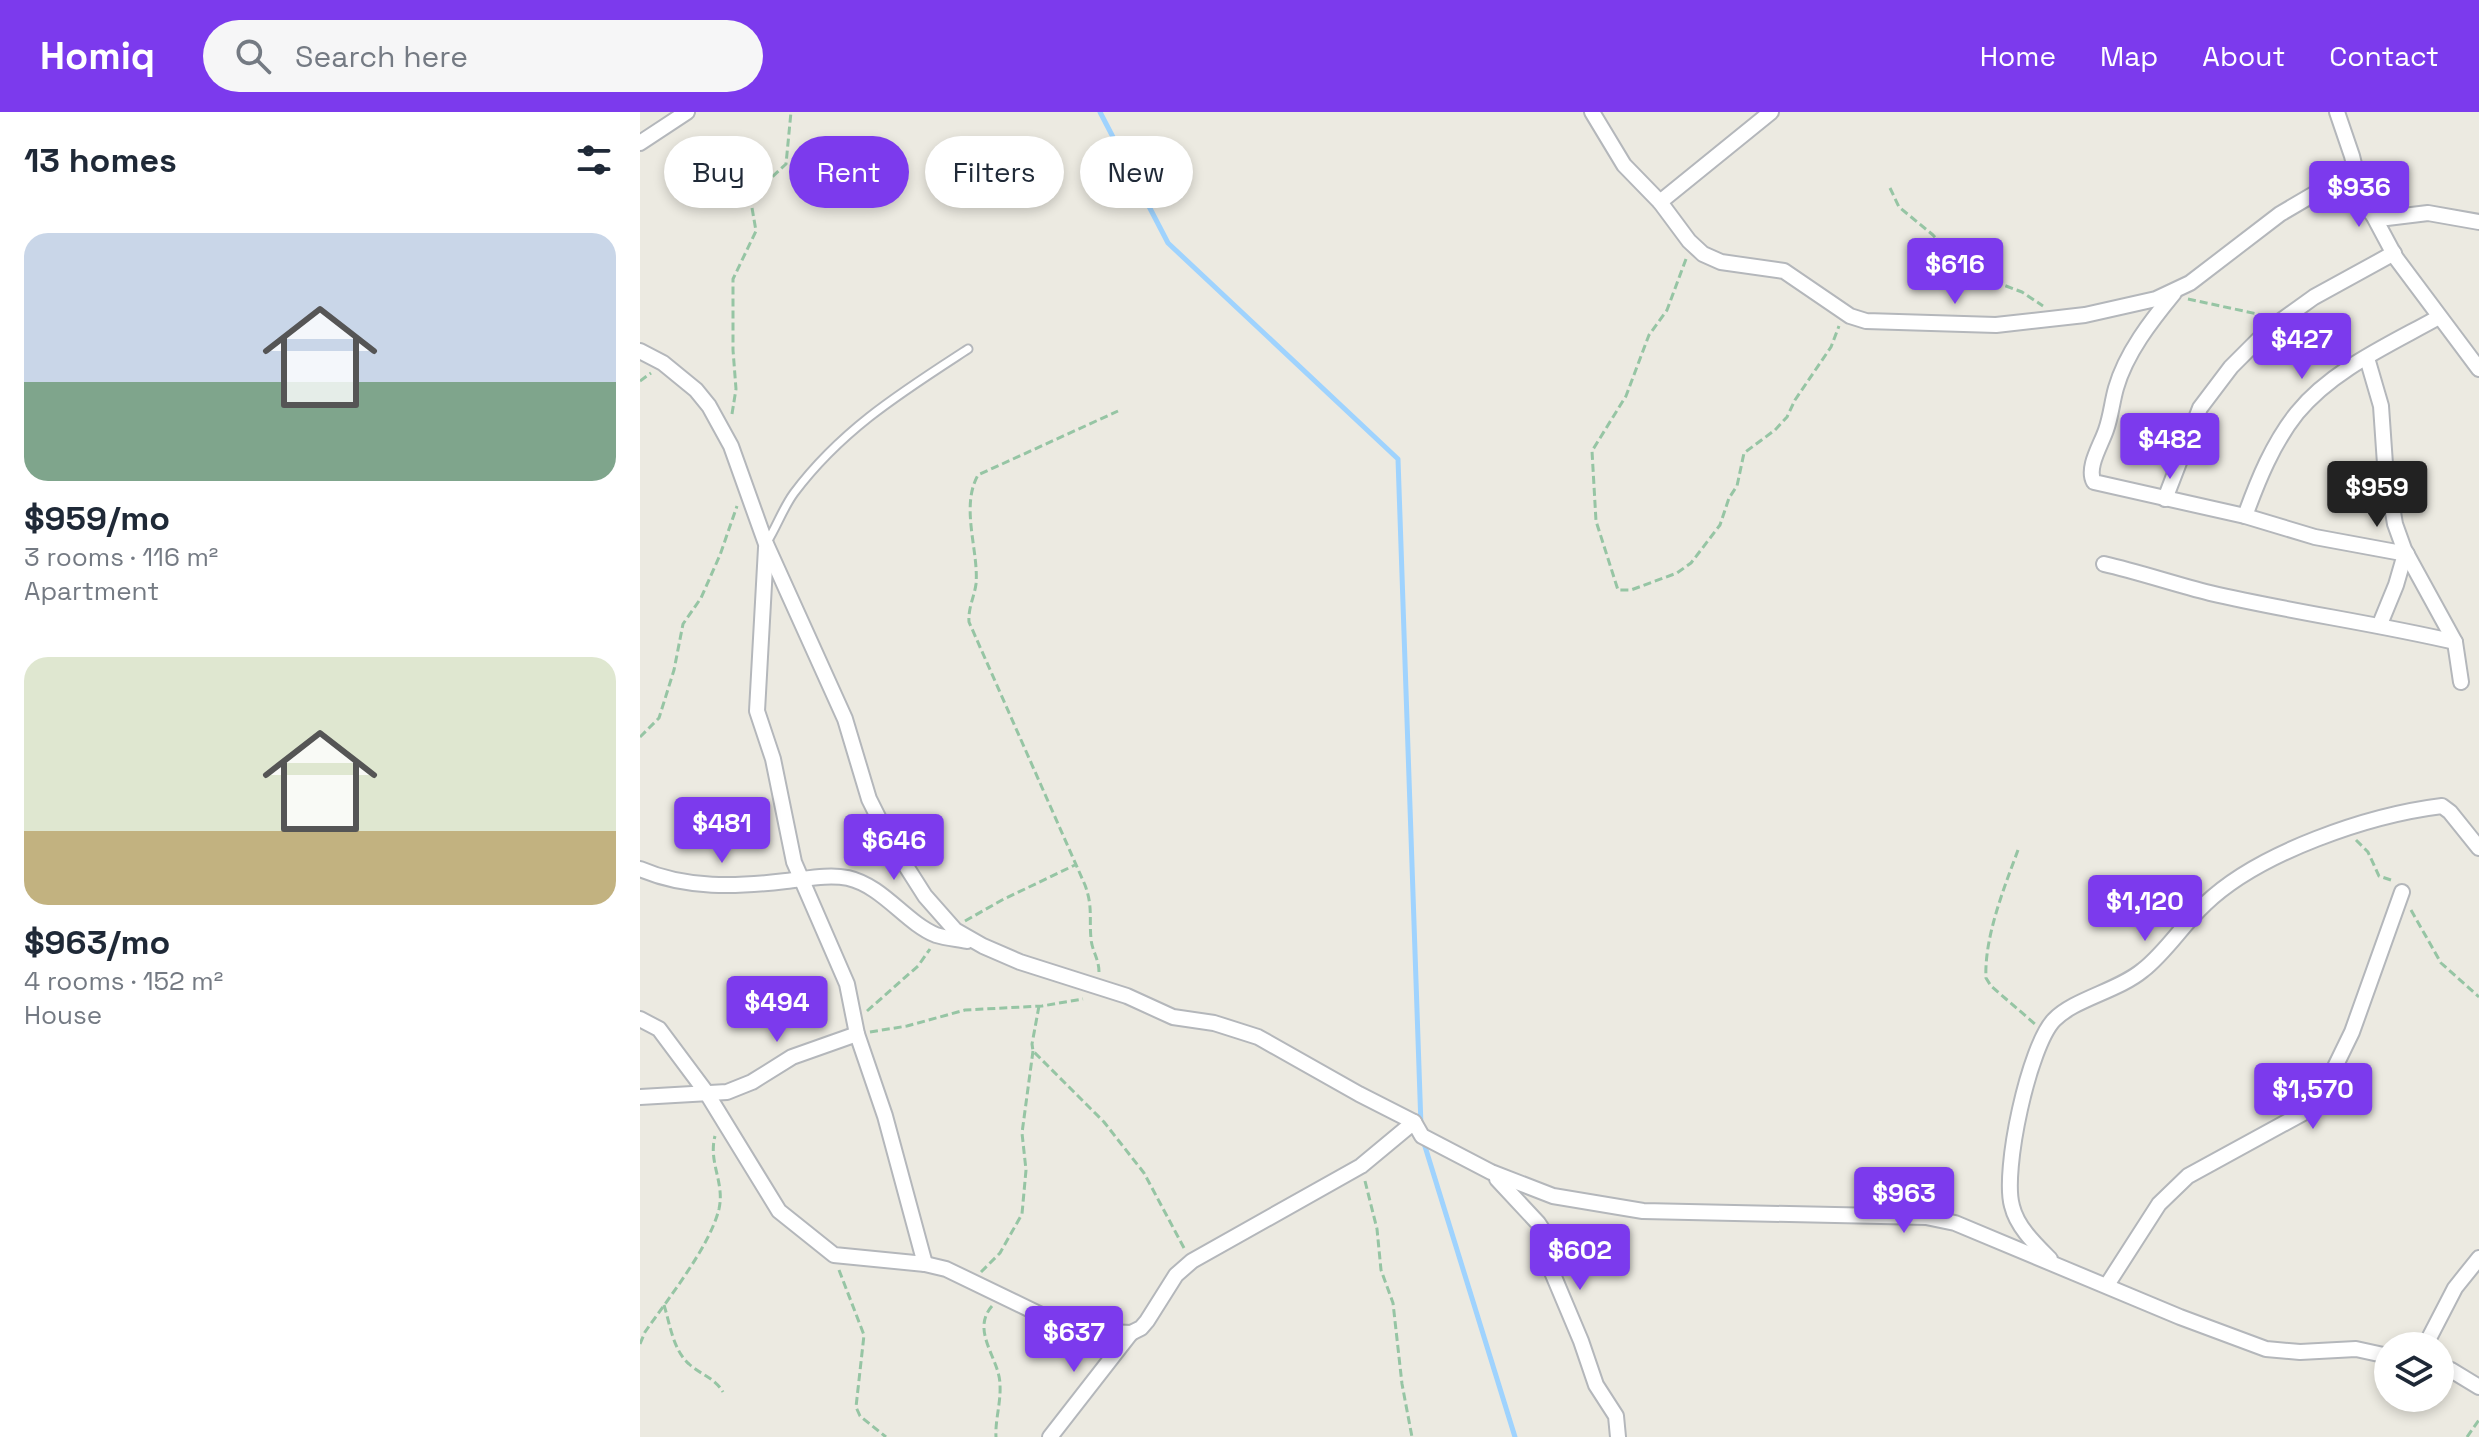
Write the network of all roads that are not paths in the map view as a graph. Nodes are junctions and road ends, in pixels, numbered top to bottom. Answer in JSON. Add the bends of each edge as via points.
{"nodes":[{"id":1,"x":687,"y":112,"type":"edge"},
{"id":2,"x":1592,"y":112,"type":"edge"},
{"id":3,"x":1771,"y":112,"type":"edge"},
{"id":4,"x":2337,"y":112,"type":"edge"},
{"id":5,"x":640,"y":143,"type":"edge"},
{"id":6,"x":2355,"y":170,"type":"junction"},
{"id":7,"x":1660,"y":202,"type":"junction"},
{"id":8,"x":2373,"y":215,"type":"junction"},
{"id":9,"x":2479,"y":222,"type":"edge"},
{"id":10,"x":2394,"y":253,"type":"junction"},
{"id":11,"x":2174,"y":292,"type":"junction"},
{"id":12,"x":2439,"y":317,"type":"junction"},
{"id":13,"x":968,"y":349,"type":"dead end"},
{"id":14,"x":640,"y":351,"type":"edge"},
{"id":15,"x":2367,"y":358,"type":"junction"},
{"id":16,"x":2479,"y":369,"type":"edge"},
{"id":17,"x":2165,"y":499,"type":"junction"},
{"id":18,"x":2245,"y":516,"type":"junction"},
{"id":19,"x":766,"y":544,"type":"junction"},
{"id":20,"x":2406,"y":554,"type":"junction"},
{"id":21,"x":2104,"y":564,"type":"dead end"},
{"id":22,"x":2380,"y":624,"type":"junction"},
{"id":23,"x":2455,"y":642,"type":"junction"},
{"id":24,"x":2461,"y":682,"type":"dead end"},
{"id":25,"x":2479,"y":848,"type":"edge"},
{"id":26,"x":640,"y":869,"type":"edge"},
{"id":27,"x":800,"y":880,"type":"junction"},
{"id":28,"x":2402,"y":892,"type":"dead end"},
{"id":29,"x":979,"y":944,"type":"junction"},
{"id":30,"x":640,"y":1019,"type":"edge"},
{"id":31,"x":856,"y":1028,"type":"junction"},
{"id":32,"x":706,"y":1092,"type":"junction"},
{"id":33,"x":640,"y":1097,"type":"edge"},
{"id":34,"x":1414,"y":1122,"type":"junction"},
{"id":35,"x":1491,"y":1172,"type":"junction"},
{"id":36,"x":2479,"y":1258,"type":"edge"},
{"id":37,"x":925,"y":1264,"type":"junction"},
{"id":38,"x":2054,"y":1264,"type":"junction"},
{"id":39,"x":2107,"y":1285,"type":"junction"},
{"id":40,"x":2432,"y":1332,"type":"edge"},
{"id":41,"x":1131,"y":1333,"type":"junction"},
{"id":42,"x":2374,"y":1353,"type":"edge"},
{"id":43,"x":2454,"y":1372,"type":"edge"},
{"id":44,"x":2479,"y":1387,"type":"edge"},
{"id":45,"x":1050,"y":1437,"type":"edge"},
{"id":46,"x":1618,"y":1437,"type":"edge"}],
"edges":[{"from":1,"to":5,"type":"street"},
{"from":2,"to":7,"type":"street","via":[[1624,165]]},
{"from":3,"to":7,"type":"street"},
{"from":4,"to":6,"type":"street"},
{"from":6,"to":8,"type":"street","via":[[2364,205]]},
{"from":6,"to":11,"type":"street","via":[[2280,214]]},
{"from":7,"to":11,"type":"street","via":[[1689,241],[1710,258],[1784,271],[1857,321],[1970,326],[2059,318]]},
{"from":8,"to":9,"type":"street","via":[[2428,213]]},
{"from":8,"to":10,"type":"street"},
{"from":10,"to":12,"type":"street"},
{"from":10,"to":17,"type":"street","via":[[2314,297],[2268,330],[2210,391]]},
{"from":11,"to":17,"type":"street","via":[[2122,373],[2091,475],[2096,484]]},
{"from":12,"to":15,"type":"street"},
{"from":12,"to":16,"type":"street"},
{"from":13,"to":19,"type":"lane","via":[[880,406],[843,438],[793,494]]},
{"from":14,"to":19,"type":"street","via":[[663,363],[703,398],[731,446]]},
{"from":15,"to":18,"type":"street","via":[[2337,376],[2298,412],[2259,477]]},
{"from":15,"to":20,"type":"street","via":[[2381,406],[2389,498]]},
{"from":17,"to":18,"type":"street"},
{"from":18,"to":20,"type":"street","via":[[2315,537]]},
{"from":19,"to":27,"type":"street","via":[[757,711]]},
{"from":19,"to":29,"type":"street","via":[[845,719],[869,799],[890,841],[925,896],[955,930]]},
{"from":20,"to":22,"type":"street"},
{"from":20,"to":23,"type":"street"},
{"from":21,"to":22,"type":"street","via":[[2210,593]]},
{"from":22,"to":23,"type":"street"},
{"from":23,"to":24,"type":"street"},
{"from":25,"to":38,"type":"street","via":[[2442,806],[2356,824],[2312,840],[2224,887],[2142,972],[2052,1021],[2019,1113],[2008,1176],[2014,1215]]},
{"from":26,"to":27,"type":"street","via":[[693,884]]},
{"from":27,"to":29,"type":"street","via":[[848,878],[938,935]]},
{"from":27,"to":31,"type":"street","via":[[847,984]]},
{"from":28,"to":39,"type":"street","via":[[2352,1032],[2316,1106],[2188,1176],[2159,1204]]},
{"from":29,"to":34,"type":"street","via":[[1173,1017],[1258,1037]]},
{"from":30,"to":32,"type":"street","via":[[659,1029]]},
{"from":31,"to":32,"type":"street","via":[[738,1088]]},
{"from":31,"to":37,"type":"street"},
{"from":32,"to":33,"type":"street"},
{"from":32,"to":37,"type":"street","via":[[779,1211],[834,1255]]},
{"from":34,"to":35,"type":"street","via":[[1422,1136]]},
{"from":34,"to":41,"type":"street","via":[[1361,1166],[1192,1261],[1176,1275],[1147,1321]]},
{"from":35,"to":38,"type":"street","via":[[1553,1196],[1643,1211],[1926,1217],[1955,1223]]},
{"from":35,"to":46,"type":"street","via":[[1541,1227],[1549,1265],[1596,1385],[1616,1416]]},
{"from":36,"to":40,"type":"street","via":[[2455,1288]]},
{"from":37,"to":41,"type":"street","via":[[971,1280],[1064,1326]]},
{"from":38,"to":39,"type":"street"},
{"from":39,"to":42,"type":"street","via":[[2266,1349]]},
{"from":41,"to":45,"type":"street"},
{"from":43,"to":44,"type":"street"}]}
